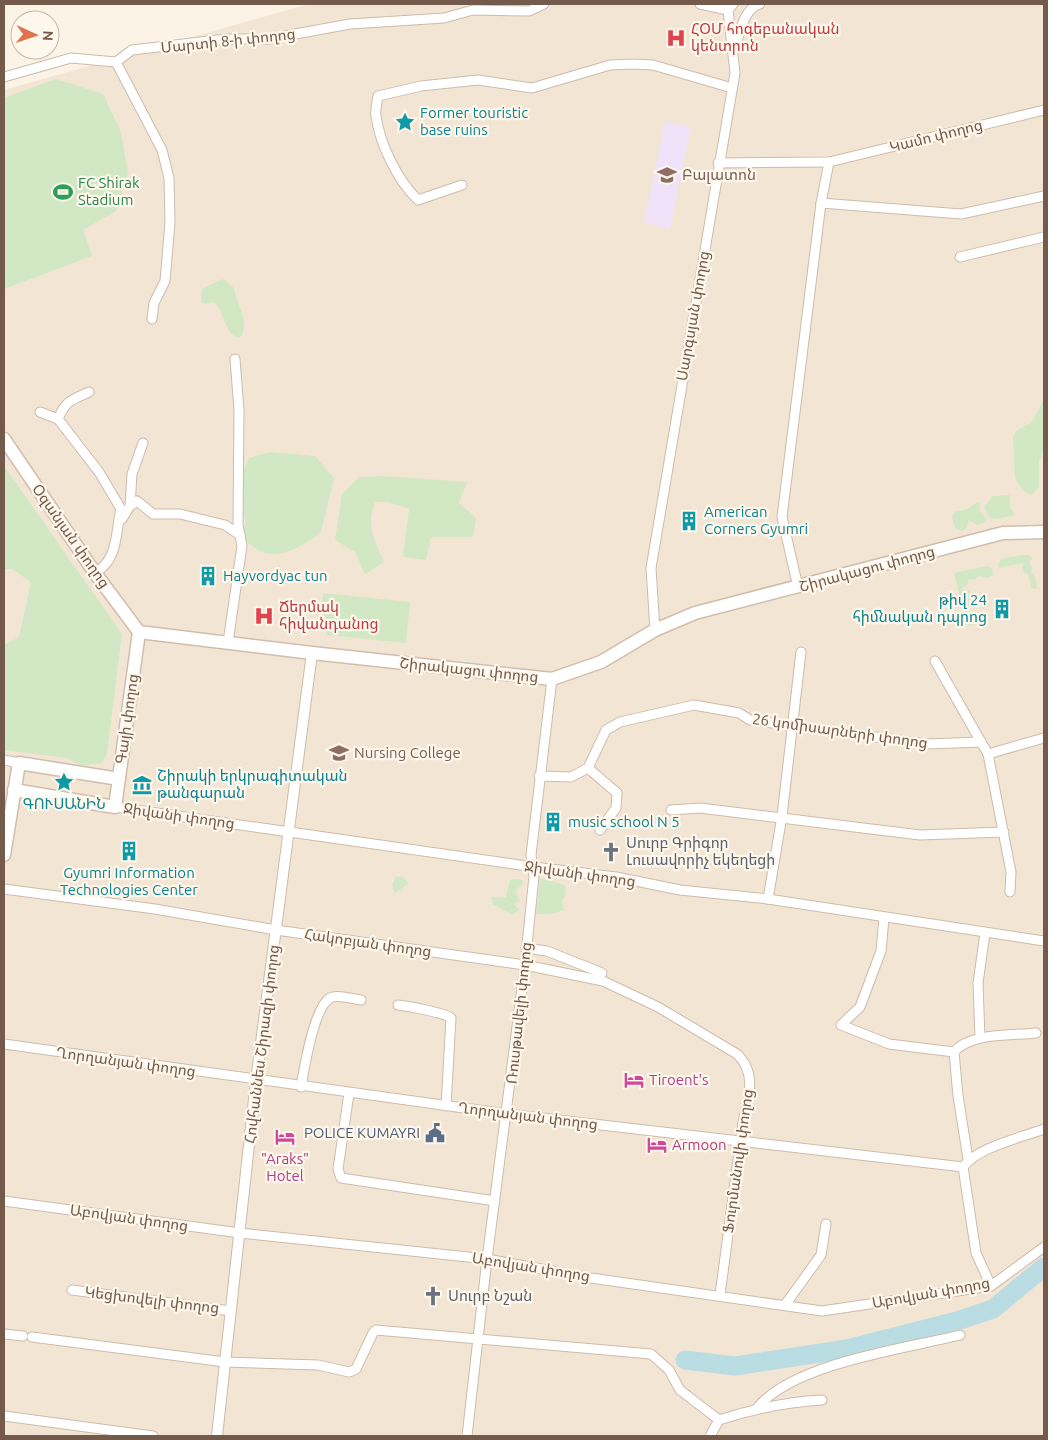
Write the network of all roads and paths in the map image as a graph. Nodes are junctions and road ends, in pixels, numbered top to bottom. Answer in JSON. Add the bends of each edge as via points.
{"nodes":[{"id":1,"x":544,"y":4,"type":"edge"},
{"id":2,"x":700,"y":4,"type":"edge"},
{"id":3,"x":760,"y":4,"type":"edge"},
{"id":4,"x":730,"y":7,"type":"edge"},
{"id":5,"x":734,"y":51,"type":"junction"},
{"id":6,"x":116,"y":62,"type":"junction"},
{"id":7,"x":4,"y":77,"type":"edge"},
{"id":8,"x":732,"y":88,"type":"junction"},
{"id":9,"x":1044,"y":110,"type":"edge"},
{"id":10,"x":828,"y":162,"type":"junction"},
{"id":11,"x":718,"y":163,"type":"junction"},
{"id":12,"x":462,"y":185,"type":"dead end"},
{"id":13,"x":1044,"y":196,"type":"edge"},
{"id":14,"x":821,"y":203,"type":"junction"},
{"id":15,"x":1044,"y":237,"type":"edge"},
{"id":16,"x":960,"y":257,"type":"dead end"},
{"id":17,"x":152,"y":319,"type":"dead end"},
{"id":18,"x":235,"y":358,"type":"dead end"},
{"id":19,"x":89,"y":392,"type":"dead end"},
{"id":20,"x":40,"y":412,"type":"dead end"},
{"id":21,"x":58,"y":419,"type":"junction"},
{"id":22,"x":4,"y":439,"type":"edge"},
{"id":23,"x":143,"y":443,"type":"dead end"},
{"id":24,"x":130,"y":506,"type":"junction"},
{"id":25,"x":116,"y":528,"type":"junction"},
{"id":26,"x":1044,"y":532,"type":"edge"},
{"id":27,"x":240,"y":535,"type":"junction"},
{"id":28,"x":95,"y":574,"type":"junction"},
{"id":29,"x":798,"y":587,"type":"junction"},
{"id":30,"x":655,"y":630,"type":"junction"},
{"id":31,"x":139,"y":632,"type":"junction"},
{"id":32,"x":228,"y":642,"type":"junction"},
{"id":33,"x":801,"y":652,"type":"dead end"},
{"id":34,"x":312,"y":653,"type":"junction"},
{"id":35,"x":935,"y":660,"type":"dead end"},
{"id":36,"x":552,"y":679,"type":"junction"},
{"id":37,"x":794,"y":727,"type":"junction"},
{"id":38,"x":1044,"y":738,"type":"edge"},
{"id":39,"x":980,"y":742,"type":"junction"},
{"id":40,"x":988,"y":754,"type":"junction"},
{"id":41,"x":4,"y":760,"type":"edge"},
{"id":42,"x":19,"y":762,"type":"junction"},
{"id":43,"x":588,"y":768,"type":"junction"},
{"id":44,"x":539,"y":776,"type":"junction"},
{"id":45,"x":119,"y":779,"type":"junction"},
{"id":46,"x":14,"y":790,"type":"junction"},
{"id":47,"x":115,"y":807,"type":"junction"},
{"id":48,"x":672,"y":810,"type":"dead end"},
{"id":49,"x":782,"y":816,"type":"junction"},
{"id":50,"x":600,"y":830,"type":"dead end"},
{"id":51,"x":288,"y":832,"type":"junction"},
{"id":52,"x":1004,"y":832,"type":"junction"},
{"id":53,"x":4,"y":855,"type":"edge"},
{"id":54,"x":534,"y":867,"type":"junction"},
{"id":55,"x":4,"y":889,"type":"edge"},
{"id":56,"x":1010,"y":892,"type":"dead end"},
{"id":57,"x":768,"y":900,"type":"junction"},
{"id":58,"x":884,"y":918,"type":"junction"},
{"id":59,"x":276,"y":930,"type":"junction"},
{"id":60,"x":985,"y":933,"type":"junction"},
{"id":61,"x":1044,"y":941,"type":"edge"},
{"id":62,"x":526,"y":948,"type":"junction"},
{"id":63,"x":525,"y":965,"type":"junction"},
{"id":64,"x":602,"y":973,"type":"dead end"},
{"id":65,"x":361,"y":1000,"type":"dead end"},
{"id":66,"x":398,"y":1005,"type":"dead end"},
{"id":67,"x":692,"y":1027,"type":"joint"},
{"id":68,"x":1036,"y":1033,"type":"dead end"},
{"id":69,"x":980,"y":1038,"type":"junction"},
{"id":70,"x":4,"y":1044,"type":"edge"},
{"id":71,"x":954,"y":1052,"type":"junction"},
{"id":72,"x":256,"y":1081,"type":"junction"},
{"id":73,"x":301,"y":1087,"type":"junction"},
{"id":74,"x":349,"y":1093,"type":"junction"},
{"id":75,"x":446,"y":1106,"type":"junction"},
{"id":76,"x":507,"y":1114,"type":"junction"},
{"id":77,"x":1044,"y":1129,"type":"edge"},
{"id":78,"x":740,"y":1142,"type":"junction"},
{"id":79,"x":966,"y":1163,"type":"junction"},
{"id":80,"x":4,"y":1201,"type":"edge"},
{"id":81,"x":495,"y":1201,"type":"junction"},
{"id":82,"x":826,"y":1224,"type":"dead end"},
{"id":83,"x":240,"y":1233,"type":"junction"},
{"id":84,"x":1044,"y":1247,"type":"edge"},
{"id":85,"x":487,"y":1259,"type":"junction"},
{"id":86,"x":991,"y":1286,"type":"junction"},
{"id":87,"x":72,"y":1290,"type":"dead end"},
{"id":88,"x":720,"y":1295,"type":"junction"},
{"id":89,"x":785,"y":1305,"type":"junction"},
{"id":90,"x":231,"y":1311,"type":"junction"},
{"id":91,"x":4,"y":1334,"type":"edge"},
{"id":92,"x":960,"y":1335,"type":"dead end"},
{"id":93,"x":478,"y":1338,"type":"junction"},
{"id":94,"x":226,"y":1362,"type":"junction"},
{"id":95,"x":822,"y":1400,"type":"dead end"},
{"id":96,"x":757,"y":1408,"type":"junction"},
{"id":97,"x":4,"y":1416,"type":"edge"},
{"id":98,"x":719,"y":1420,"type":"junction"},
{"id":99,"x":153,"y":1436,"type":"edge"},
{"id":100,"x":217,"y":1436,"type":"edge"},
{"id":101,"x":467,"y":1436,"type":"edge"},
{"id":102,"x":710,"y":1436,"type":"edge"}],
"edges":[{"from":1,"to":6,"type":"street","name":"Մարտի 8-ի փողոց","via":[[529,12],[473,10],[444,18],[350,24],[268,39],[226,39],[132,50]]},
{"from":2,"to":4,"type":"street"},
{"from":3,"to":5,"type":"street","via":[[746,15]]},
{"from":4,"to":5,"type":"street","name":"Սարգսյան փողոց"},
{"from":5,"to":8,"type":"street","name":"Սարգսյան փողոց"},
{"from":6,"to":7,"type":"street","via":[[71,58]]},
{"from":6,"to":17,"type":"street","via":[[162,150],[168,178],[170,222],[165,281],[154,303]]},
{"from":8,"to":11,"type":"street","name":"Սարգսյան փողոց"},
{"from":8,"to":12,"type":"street","via":[[653,65],[633,64],[610,65],[532,88],[478,80],[421,86],[378,96],[375,114],[405,187],[418,200]]},
{"from":9,"to":10,"type":"street","name":"Կամո փողոց"},
{"from":10,"to":11,"type":"street","name":"Կամո փողոց"},
{"from":10,"to":14,"type":"street"},
{"from":11,"to":30,"type":"street","name":"Սարգսյան փողոց","via":[[650,568]]},
{"from":13,"to":14,"type":"street","via":[[961,214]]},
{"from":14,"to":29,"type":"street","via":[[782,518]]},
{"from":15,"to":16,"type":"street"},
{"from":18,"to":27,"type":"street","via":[[239,410]]},
{"from":19,"to":21,"type":"street","via":[[70,400]]},
{"from":20,"to":21,"type":"street"},
{"from":21,"to":25,"type":"street","via":[[99,472],[121,509]]},
{"from":22,"to":28,"type":"main road","name":"Օզանյան փողոց"},
{"from":23,"to":24,"type":"street","via":[[132,474]]},
{"from":24,"to":25,"type":"street"},
{"from":24,"to":27,"type":"street","via":[[137,501],[153,514],[180,514],[226,524]]},
{"from":25,"to":28,"type":"street","via":[[114,553],[108,564]]},
{"from":26,"to":29,"type":"main road","name":"Շիրակացու փողոց","via":[[1003,533]]},
{"from":27,"to":32,"type":"street","via":[[242,546]]},
{"from":28,"to":31,"type":"main road","name":"Օզանյան փողոց"},
{"from":29,"to":30,"type":"main road","name":"Շիրակացու փողոց","via":[[695,613]]},
{"from":30,"to":36,"type":"main road","name":"Շիրակացու փողոց","via":[[602,662]]},
{"from":31,"to":32,"type":"main road","name":"Շիրակացու փողոց"},
{"from":31,"to":45,"type":"main road","name":"Գայի փողոց"},
{"from":32,"to":34,"type":"main road","name":"Շիրակացու փողոց"},
{"from":33,"to":37,"type":"street"},
{"from":34,"to":36,"type":"main road","name":"Շիրակացու փողոց"},
{"from":34,"to":51,"type":"street","name":"Հովհաննես Շիրազի փողոց"},
{"from":35,"to":39,"type":"street"},
{"from":36,"to":44,"type":"street","name":"Ռուսթավելի փողոց"},
{"from":37,"to":39,"type":"street","name":"26 կոմիսարների փողոց","via":[[927,744]]},
{"from":37,"to":43,"type":"street","name":"26 կոմիսարների փողոց","via":[[750,720],[739,713],[694,705],[620,722],[606,730]]},
{"from":37,"to":49,"type":"street"},
{"from":38,"to":40,"type":"street"},
{"from":39,"to":40,"type":"street"},
{"from":40,"to":52,"type":"street"},
{"from":41,"to":42,"type":"street"},
{"from":42,"to":45,"type":"main road"},
{"from":42,"to":46,"type":"main road"},
{"from":43,"to":44,"type":"street","via":[[571,776]]},
{"from":43,"to":50,"type":"street","via":[[617,794],[616,808]]},
{"from":44,"to":54,"type":"street","name":"Ռուսթավելի փողոց","via":[[531,855]]},
{"from":45,"to":47,"type":"main road","name":"Գայի փողոց"},
{"from":46,"to":47,"type":"main road"},
{"from":46,"to":53,"type":"main road"},
{"from":47,"to":51,"type":"street","name":"Ջիվանի փողոց"},
{"from":48,"to":49,"type":"street","via":[[700,808]]},
{"from":49,"to":52,"type":"street","via":[[920,835]]},
{"from":49,"to":57,"type":"street"},
{"from":51,"to":54,"type":"street","name":"Ջիվանի փողոց"},
{"from":51,"to":59,"type":"street","name":"Հովհաննես Շիրազի փողոց"},
{"from":52,"to":56,"type":"street","via":[[1011,872]]},
{"from":54,"to":57,"type":"street","name":"Ջիվանի փողոց","via":[[616,876],[680,890]]},
{"from":54,"to":62,"type":"street","name":"Ռուսթավելի փողոց"},
{"from":55,"to":59,"type":"street","name":"Հակոբյան փողոց","via":[[155,909]]},
{"from":57,"to":58,"type":"street","name":"Ջիվանի փողոց"},
{"from":58,"to":60,"type":"street","name":"Ջիվանի փողոց"},
{"from":58,"to":71,"type":"street","via":[[881,951],[860,1007],[841,1025],[889,1044]]},
{"from":59,"to":63,"type":"street","name":"Հակոբյան փողոց"},
{"from":59,"to":72,"type":"street","name":"Հովհաննես Շիրազի փողոց"},
{"from":60,"to":61,"type":"street","name":"Ջիվանի փողոց"},
{"from":60,"to":69,"type":"street","via":[[978,983]]},
{"from":62,"to":63,"type":"street","name":"Ռուսթավելի փողոց"},
{"from":62,"to":64,"type":"street","via":[[547,952]]},
{"from":63,"to":67,"type":"street","name":"Հակոբյան փողոց","via":[[603,981]]},
{"from":63,"to":76,"type":"street","name":"Ռուսթավելի փողոց"},
{"from":65,"to":73,"type":"street","via":[[334,996],[326,1001],[313,1032]]},
{"from":66,"to":75,"type":"street","via":[[422,1008],[451,1018]]},
{"from":67,"to":78,"type":"street","name":"Ֆուրմանովի փողոց","via":[[745,1062],[750,1086]]},
{"from":68,"to":69,"type":"street"},
{"from":69,"to":71,"type":"street"},
{"from":70,"to":72,"type":"street","name":"Ղորղանյան փողոց"},
{"from":71,"to":79,"type":"street"},
{"from":72,"to":73,"type":"street","name":"Ղորղանյան փողոց"},
{"from":72,"to":83,"type":"street","name":"Հովհաննես Շիրազի փողոց"},
{"from":73,"to":74,"type":"street","name":"Ղորղանյան փողոց"},
{"from":74,"to":75,"type":"street","name":"Ղորղանյան փողոց"},
{"from":74,"to":81,"type":"street","via":[[338,1169],[341,1178]]},
{"from":75,"to":76,"type":"street","name":"Ղորղանյան փողոց"},
{"from":76,"to":78,"type":"street","name":"Ղորղանյան փողոց"},
{"from":76,"to":81,"type":"street","name":"Ռուսթավելի փողոց"},
{"from":77,"to":79,"type":"street","via":[[980,1152]]},
{"from":78,"to":79,"type":"street","name":"Ղորղանյան փողոց"},
{"from":78,"to":88,"type":"street","name":"Ֆուրմանովի փողոց"},
{"from":79,"to":86,"type":"street","via":[[976,1253]]},
{"from":80,"to":83,"type":"street","name":"Աբովյան փողոց"},
{"from":81,"to":85,"type":"street","name":"Ռուսթավելի փողոց"},
{"from":82,"to":89,"type":"street","via":[[821,1255]]},
{"from":83,"to":85,"type":"street","name":"Աբովյան փողոց"},
{"from":83,"to":90,"type":"street","name":"Հովհաննես Շիրազի փողոց"},
{"from":84,"to":86,"type":"street","name":"Աբովյան փողոց"},
{"from":85,"to":88,"type":"street","name":"Աբովյան փողոց","via":[[591,1278]]},
{"from":85,"to":93,"type":"street","name":"Ռուսթավելի փողոց"},
{"from":86,"to":89,"type":"street","name":"Աբովյան փողոց","via":[[822,1311]]},
{"from":87,"to":90,"type":"street","name":"Կեցխովելի փողոց"},
{"from":88,"to":89,"type":"street","name":"Աբովյան փողոց"},
{"from":90,"to":94,"type":"street","name":"Հովհաննես Շիրազի փողոց"},
{"from":91,"to":94,"type":"street"},
{"from":92,"to":96,"type":"street","via":[[829,1365],[772,1395]]},
{"from":93,"to":94,"type":"street","via":[[376,1330],[356,1369],[349,1372],[318,1365]]},
{"from":93,"to":98,"type":"street","via":[[651,1354],[669,1370],[680,1390]]},
{"from":93,"to":101,"type":"street","name":"Ռուսթավելի փողոց"},
{"from":94,"to":100,"type":"street","name":"Հովհաննես Շիրազի փողոց"},
{"from":95,"to":96,"type":"street","via":[[793,1401]]},
{"from":96,"to":98,"type":"street"},
{"from":97,"to":99,"type":"street"},
{"from":98,"to":102,"type":"street"}]}
